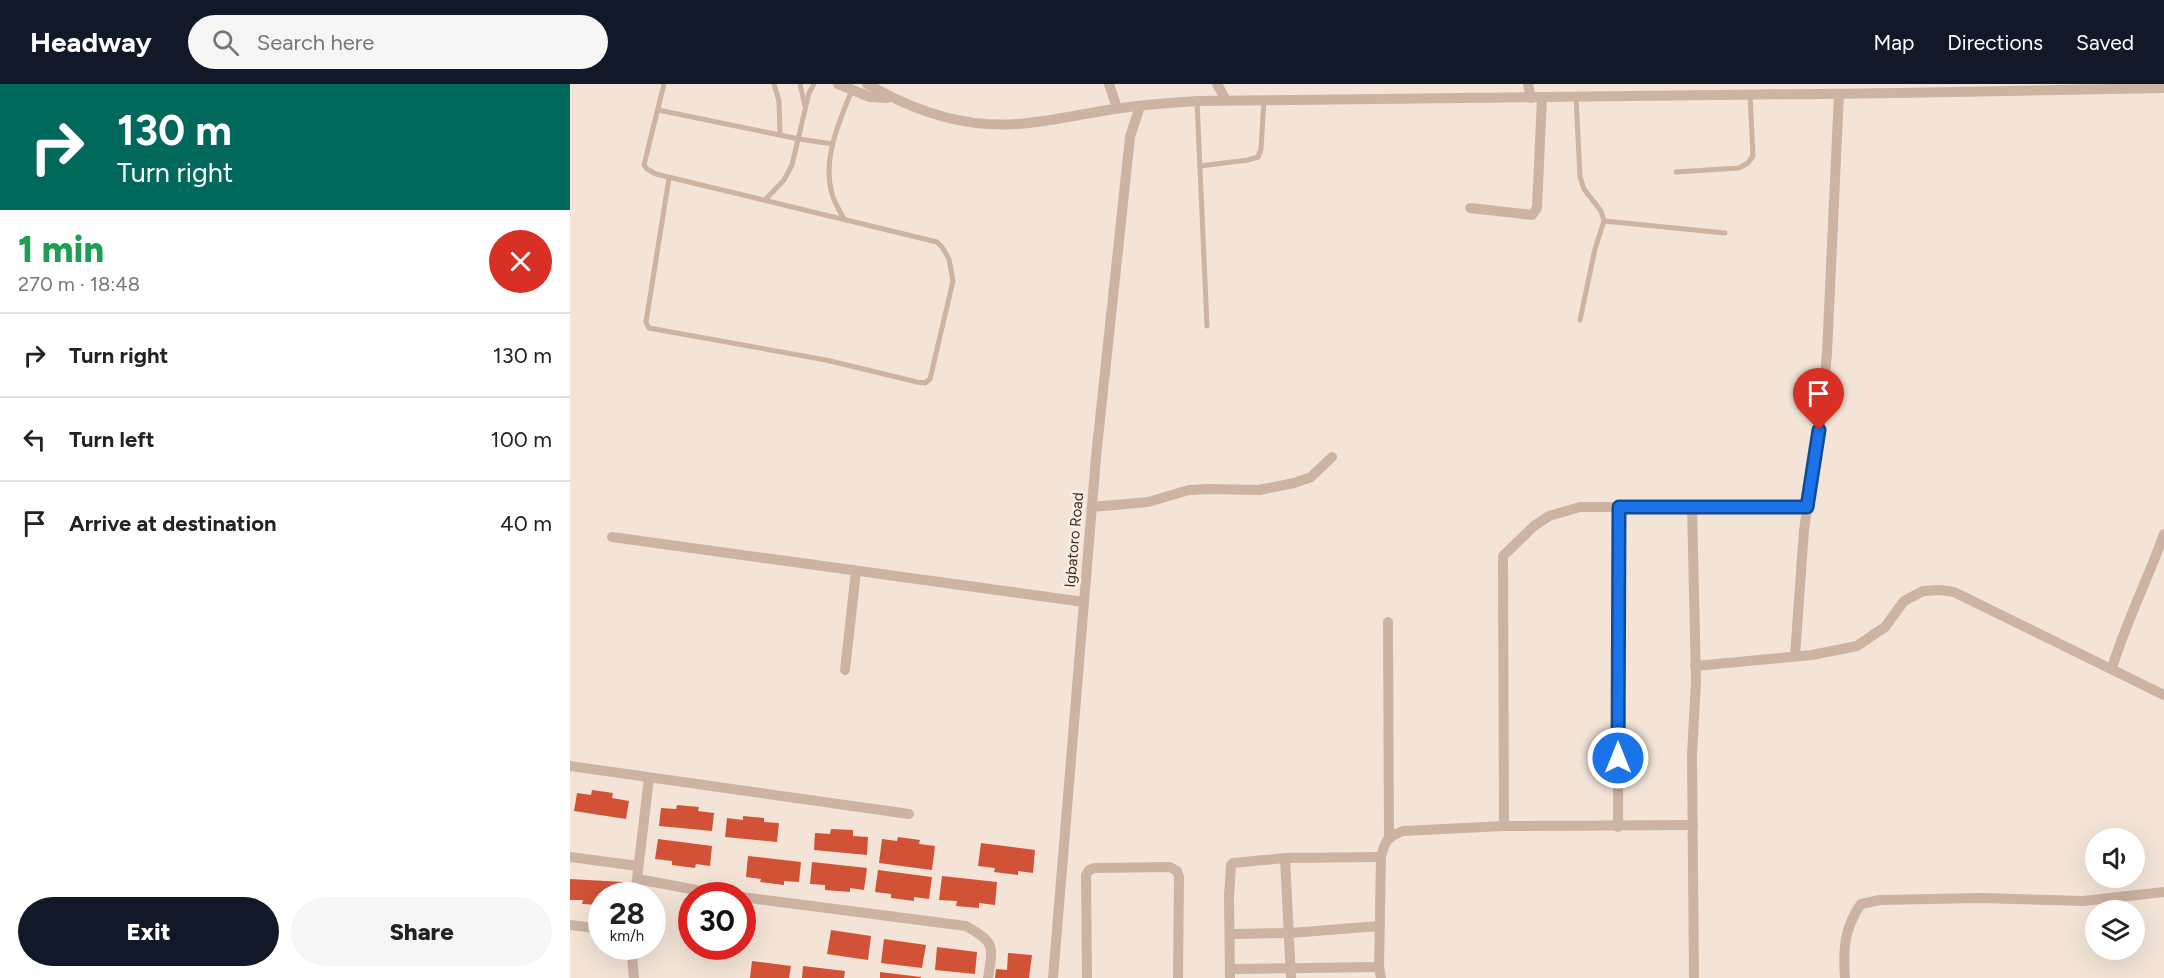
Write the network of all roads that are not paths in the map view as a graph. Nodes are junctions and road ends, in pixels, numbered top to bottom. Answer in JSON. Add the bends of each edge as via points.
{"nodes":[{"id":1,"x":664,"y":84,"type":"edge"},
{"id":2,"x":774,"y":84,"type":"edge"},
{"id":3,"x":800,"y":84,"type":"edge"},
{"id":4,"x":814,"y":84,"type":"edge"},
{"id":5,"x":838,"y":84,"type":"edge"},
{"id":6,"x":867,"y":84,"type":"edge"},
{"id":7,"x":1109,"y":84,"type":"edge"},
{"id":8,"x":1217,"y":84,"type":"edge"},
{"id":9,"x":1528,"y":84,"type":"edge"},
{"id":10,"x":2164,"y":88,"type":"edge"},
{"id":11,"x":1898,"y":89,"type":"edge"},
{"id":12,"x":852,"y":90,"type":"junction"},
{"id":13,"x":1839,"y":93,"type":"junction"},
{"id":14,"x":1750,"y":94,"type":"junction"},
{"id":15,"x":1576,"y":97,"type":"junction"},
{"id":16,"x":1537,"y":98,"type":"junction"},
{"id":17,"x":893,"y":99,"type":"junction"},
{"id":18,"x":1226,"y":100,"type":"junction"},
{"id":19,"x":1264,"y":100,"type":"junction"},
{"id":20,"x":1197,"y":101,"type":"junction"},
{"id":21,"x":1140,"y":106,"type":"junction"},
{"id":22,"x":1117,"y":108,"type":"junction"},
{"id":23,"x":658,"y":110,"type":"junction"},
{"id":24,"x":806,"y":110,"type":"junction"},
{"id":25,"x":780,"y":135,"type":"junction"},
{"id":26,"x":799,"y":139,"type":"junction"},
{"id":27,"x":833,"y":144,"type":"junction"},
{"id":28,"x":1200,"y":166,"type":"junction"},
{"id":29,"x":1676,"y":172,"type":"dead end"},
{"id":30,"x":669,"y":178,"type":"junction"},
{"id":31,"x":765,"y":200,"type":"junction"},
{"id":32,"x":1470,"y":208,"type":"dead end"},
{"id":33,"x":844,"y":219,"type":"junction"},
{"id":34,"x":1604,"y":221,"type":"junction"},
{"id":35,"x":1725,"y":233,"type":"dead end"},
{"id":36,"x":1580,"y":320,"type":"dead end"},
{"id":37,"x":1208,"y":326,"type":"dead end"},
{"id":38,"x":1332,"y":457,"type":"dead end"},
{"id":39,"x":1692,"y":506,"type":"junction"},
{"id":40,"x":1092,"y":507,"type":"junction"},
{"id":41,"x":1619,"y":507,"type":"junction"},
{"id":42,"x":1807,"y":507,"type":"junction"},
{"id":43,"x":2164,"y":534,"type":"edge"},
{"id":44,"x":612,"y":537,"type":"dead end"},
{"id":45,"x":856,"y":571,"type":"junction"},
{"id":46,"x":1084,"y":602,"type":"junction"},
{"id":47,"x":1388,"y":622,"type":"dead end"},
{"id":48,"x":1795,"y":656,"type":"junction"},
{"id":49,"x":1695,"y":666,"type":"junction"},
{"id":50,"x":2112,"y":669,"type":"junction"},
{"id":51,"x":845,"y":670,"type":"dead end"},
{"id":52,"x":2164,"y":695,"type":"edge"},
{"id":53,"x":570,"y":766,"type":"edge"},
{"id":54,"x":649,"y":778,"type":"junction"},
{"id":55,"x":909,"y":814,"type":"dead end"},
{"id":56,"x":1693,"y":825,"type":"junction"},
{"id":57,"x":1504,"y":826,"type":"junction"},
{"id":58,"x":1618,"y":827,"type":"junction"},
{"id":59,"x":1389,"y":836,"type":"junction"},
{"id":60,"x":570,"y":857,"type":"edge"},
{"id":61,"x":1285,"y":858,"type":"junction"},
{"id":62,"x":1381,"y":858,"type":"junction"},
{"id":63,"x":638,"y":866,"type":"junction"},
{"id":64,"x":638,"y":879,"type":"junction"},
{"id":65,"x":637,"y":882,"type":"edge"},
{"id":66,"x":678,"y":886,"type":"edge"},
{"id":67,"x":2164,"y":892,"type":"edge"},
{"id":68,"x":756,"y":899,"type":"edge"},
{"id":69,"x":570,"y":925,"type":"edge"},
{"id":70,"x":1380,"y":926,"type":"junction"},
{"id":71,"x":588,"y":927,"type":"edge"},
{"id":72,"x":1290,"y":933,"type":"junction"},
{"id":73,"x":1230,"y":934,"type":"junction"},
{"id":74,"x":632,"y":960,"type":"edge"},
{"id":75,"x":1380,"y":972,"type":"edge"},
{"id":76,"x":1230,"y":973,"type":"edge"},
{"id":77,"x":1291,"y":973,"type":"edge"},
{"id":78,"x":634,"y":978,"type":"edge"},
{"id":79,"x":988,"y":978,"type":"edge"},
{"id":80,"x":1053,"y":978,"type":"edge"},
{"id":81,"x":1087,"y":978,"type":"edge"},
{"id":82,"x":1178,"y":978,"type":"edge"},
{"id":83,"x":1694,"y":978,"type":"edge"},
{"id":84,"x":1845,"y":978,"type":"edge"}],
"edges":[{"from":1,"to":23,"type":"lane"},
{"from":2,"to":25,"type":"lane"},
{"from":3,"to":24,"type":"lane"},
{"from":4,"to":24,"type":"lane"},
{"from":5,"to":12,"type":"street"},
{"from":6,"to":17,"type":"street"},
{"from":7,"to":22,"type":"street"},
{"from":8,"to":18,"type":"street"},
{"from":9,"to":16,"type":"street"},
{"from":10,"to":11,"type":"street"},
{"from":11,"to":13,"type":"street"},
{"from":12,"to":17,"type":"street"},
{"from":12,"to":27,"type":"lane"},
{"from":13,"to":14,"type":"street"},
{"from":13,"to":42,"type":"street","via":[[1827,353]]},
{"from":14,"to":15,"type":"street"},
{"from":14,"to":29,"type":"lane","via":[[1753,156],[1748,164]]},
{"from":15,"to":16,"type":"street"},
{"from":15,"to":34,"type":"lane","via":[[1580,177]]},
{"from":16,"to":19,"type":"street"},
{"from":16,"to":32,"type":"street","via":[[1538,208],[1532,214]]},
{"from":17,"to":22,"type":"street","via":[[942,118],[1001,125]]},
{"from":18,"to":19,"type":"street"},
{"from":18,"to":20,"type":"street"},
{"from":19,"to":28,"type":"lane","via":[[1258,157]]},
{"from":20,"to":21,"type":"street"},
{"from":20,"to":28,"type":"lane"},
{"from":21,"to":22,"type":"street"},
{"from":21,"to":40,"type":"street","name":"Igbatoro Road","via":[[1130,137]]},
{"from":23,"to":25,"type":"lane"},
{"from":23,"to":30,"type":"lane","via":[[644,165]]},
{"from":24,"to":26,"type":"lane"},
{"from":25,"to":26,"type":"lane"},
{"from":26,"to":27,"type":"lane"},
{"from":26,"to":31,"type":"lane","via":[[784,180]]},
{"from":27,"to":33,"type":"lane","via":[[832,193]]},
{"from":28,"to":37,"type":"lane"},
{"from":30,"to":31,"type":"lane"},
{"from":30,"to":33,"type":"lane","via":[[646,322],[649,328],[826,360],[925,383],[930,379],[953,281],[949,259],[937,242]]},
{"from":31,"to":33,"type":"lane"},
{"from":34,"to":35,"type":"lane"},
{"from":34,"to":36,"type":"lane"},
{"from":38,"to":40,"type":"street","via":[[1311,477],[1294,483],[1259,490],[1189,490],[1148,502]]},
{"from":39,"to":41,"type":"street"},
{"from":39,"to":42,"type":"street"},
{"from":39,"to":49,"type":"street"},
{"from":40,"to":46,"type":"street","name":"Igbatoro Road"},
{"from":41,"to":57,"type":"street","via":[[1580,507],[1549,516],[1534,525],[1503,556]]},
{"from":41,"to":58,"type":"street"},
{"from":42,"to":48,"type":"street"},
{"from":43,"to":50,"type":"street"},
{"from":44,"to":45,"type":"street"},
{"from":45,"to":46,"type":"street"},
{"from":45,"to":51,"type":"street"},
{"from":46,"to":80,"type":"street","name":"Igbatoro Road"},
{"from":47,"to":59,"type":"street"},
{"from":48,"to":49,"type":"street"},
{"from":48,"to":50,"type":"street","via":[[1857,646],[1884,627],[1904,601],[1923,591],[1940,590],[1954,592]]},
{"from":49,"to":56,"type":"street"},
{"from":50,"to":52,"type":"street"},
{"from":53,"to":54,"type":"street"},
{"from":54,"to":55,"type":"street"},
{"from":54,"to":63,"type":"street"},
{"from":56,"to":58,"type":"street"},
{"from":56,"to":83,"type":"street"},
{"from":57,"to":58,"type":"street"},
{"from":57,"to":59,"type":"street","via":[[1403,831]]},
{"from":59,"to":62,"type":"street"},
{"from":60,"to":63,"type":"street"},
{"from":61,"to":62,"type":"street"},
{"from":61,"to":72,"type":"street"},
{"from":61,"to":73,"type":"street","via":[[1233,863]]},
{"from":62,"to":70,"type":"street"},
{"from":63,"to":64,"type":"street"},
{"from":64,"to":65,"type":"street"},
{"from":64,"to":66,"type":"street"},
{"from":67,"to":84,"type":"street","via":[[2083,901],[1980,898],[1880,900],[1861,904],[1852,917],[1843,948]]},
{"from":68,"to":79,"type":"street","via":[[966,926],[990,944]]},
{"from":69,"to":71,"type":"street"},
{"from":70,"to":72,"type":"street"},
{"from":70,"to":75,"type":"street"},
{"from":72,"to":73,"type":"street"},
{"from":72,"to":77,"type":"street"},
{"from":73,"to":76,"type":"street"},
{"from":74,"to":78,"type":"street"},
{"from":75,"to":77,"type":"street"},
{"from":76,"to":77,"type":"street"},
{"from":81,"to":82,"type":"street","via":[[1089,870],[1170,867],[1179,877]]}]}
